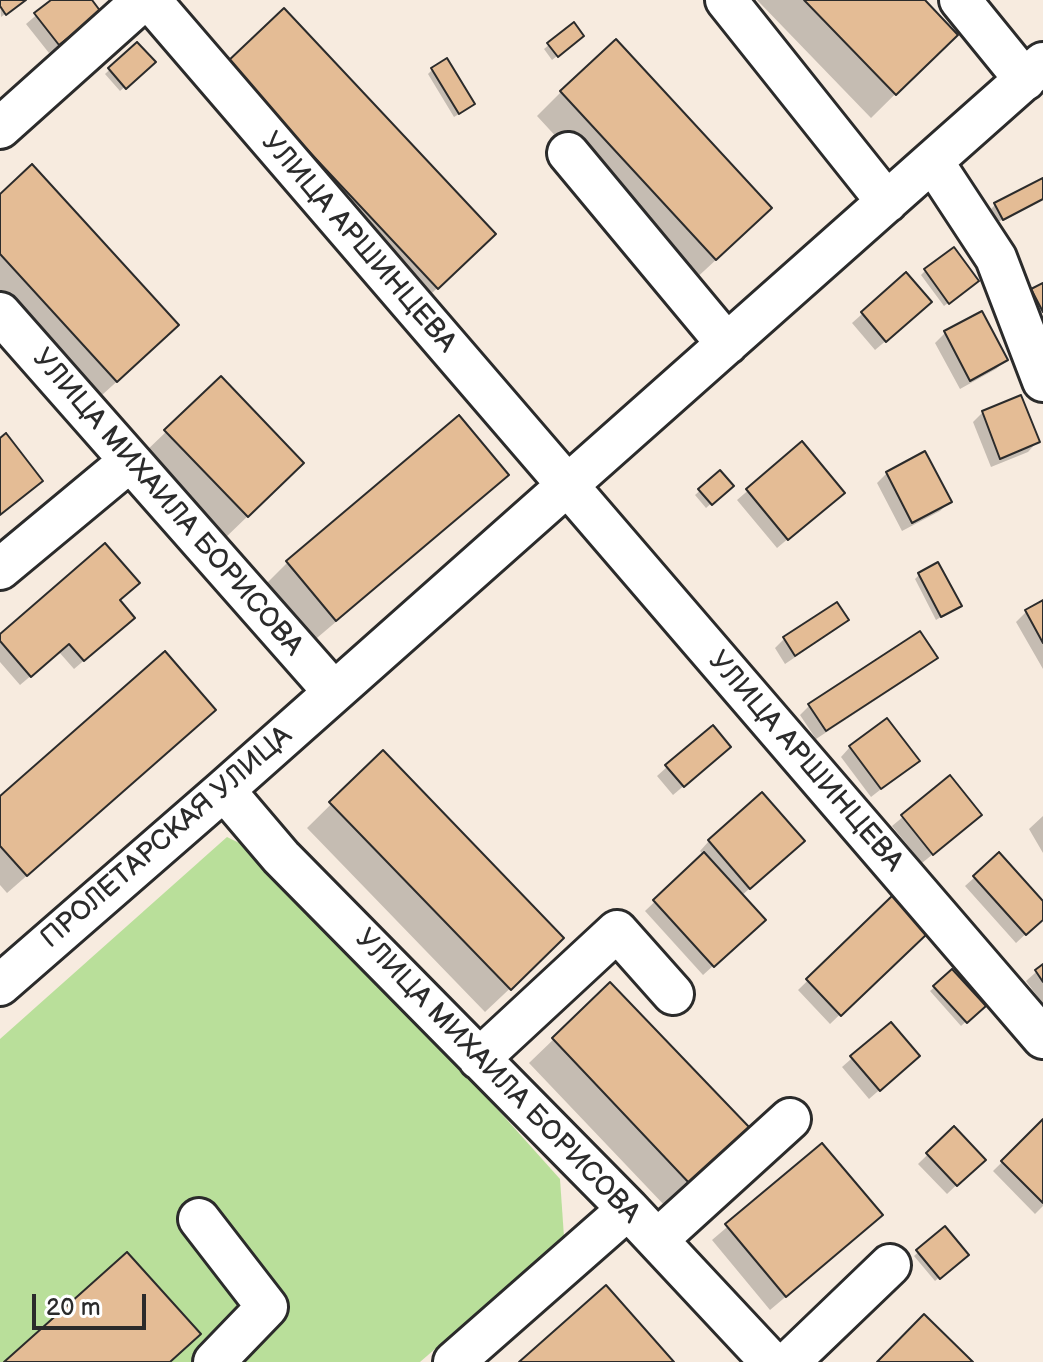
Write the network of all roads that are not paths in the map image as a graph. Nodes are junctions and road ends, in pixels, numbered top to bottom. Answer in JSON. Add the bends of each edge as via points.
{"nodes":[{"id":1,"x":143,"y":0,"type":"edge"},
{"id":2,"x":150,"y":0,"type":"edge"},
{"id":3,"x":726,"y":0,"type":"edge"},
{"id":4,"x":960,"y":0,"type":"edge"},
{"id":5,"x":1034,"y":72,"type":"edge"},
{"id":6,"x":0,"y":128,"type":"edge"},
{"id":7,"x":568,"y":153,"type":"dead end"},
{"id":8,"x":933,"y":162,"type":"junction"},
{"id":9,"x":887,"y":202,"type":"junction"},
{"id":10,"x":0,"y":313,"type":"edge"},
{"id":11,"x":727,"y":344,"type":"junction"},
{"id":12,"x":1043,"y":381,"type":"edge"},
{"id":13,"x":130,"y":461,"type":"junction"},
{"id":14,"x":566,"y":486,"type":"junction"},
{"id":15,"x":0,"y":569,"type":"edge"},
{"id":16,"x":334,"y":692,"type":"junction"},
{"id":17,"x":224,"y":790,"type":"junction"},
{"id":18,"x":0,"y":985,"type":"edge"},
{"id":19,"x":673,"y":994,"type":"dead end"},
{"id":20,"x":1043,"y":1038,"type":"edge"},
{"id":21,"x":479,"y":1059,"type":"junction"},
{"id":22,"x":790,"y":1119,"type":"dead end"},
{"id":23,"x":628,"y":1209,"type":"junction"},
{"id":24,"x":199,"y":1219,"type":"dead end"},
{"id":25,"x":657,"y":1240,"type":"junction"},
{"id":26,"x":890,"y":1265,"type":"dead end"},
{"id":27,"x":214,"y":1362,"type":"edge"},
{"id":28,"x":454,"y":1362,"type":"edge"},
{"id":29,"x":771,"y":1362,"type":"edge"},
{"id":30,"x":789,"y":1362,"type":"edge"}],
"edges":[{"from":1,"to":6,"type":"street"},
{"from":2,"to":14,"type":"street","name":"УЛИЦА АРШИНЦЕВА"},
{"from":3,"to":9,"type":"street"},
{"from":4,"to":5,"type":"street"},
{"from":5,"to":8,"type":"street"},
{"from":7,"to":11,"type":"street"},
{"from":8,"to":9,"type":"street"},
{"from":8,"to":12,"type":"street","via":[[996,258]]},
{"from":9,"to":11,"type":"street"},
{"from":10,"to":13,"type":"street","name":"УЛИЦА МИХАИЛА БОРИСОВА"},
{"from":11,"to":14,"type":"street"},
{"from":13,"to":15,"type":"street"},
{"from":13,"to":16,"type":"street","name":"УЛИЦА МИХАИЛА БОРИСОВА"},
{"from":14,"to":16,"type":"street"},
{"from":14,"to":20,"type":"street","name":"УЛИЦА АРШИНЦЕВА"},
{"from":16,"to":17,"type":"street","name":"ПРОЛЕТАРСКАЯ УЛИЦА"},
{"from":17,"to":18,"type":"street","name":"ПРОЛЕТАРСКАЯ УЛИЦА"},
{"from":17,"to":21,"type":"street","name":"УЛИЦА МИХАИЛА БОРИСОВА","via":[[281,857]]},
{"from":19,"to":21,"type":"street","via":[[617,931]]},
{"from":21,"to":23,"type":"street","name":"УЛИЦА МИХАИЛА БОРИСОВА"},
{"from":22,"to":25,"type":"street"},
{"from":23,"to":25,"type":"street","name":"УЛИЦА МИХАИЛА БОРИСОВА"},
{"from":23,"to":28,"type":"street"},
{"from":24,"to":27,"type":"street","via":[[267,1307]]},
{"from":25,"to":29,"type":"street","name":"УЛИЦА МИХАИЛА БОРИСОВА"},
{"from":26,"to":30,"type":"street"}]}
